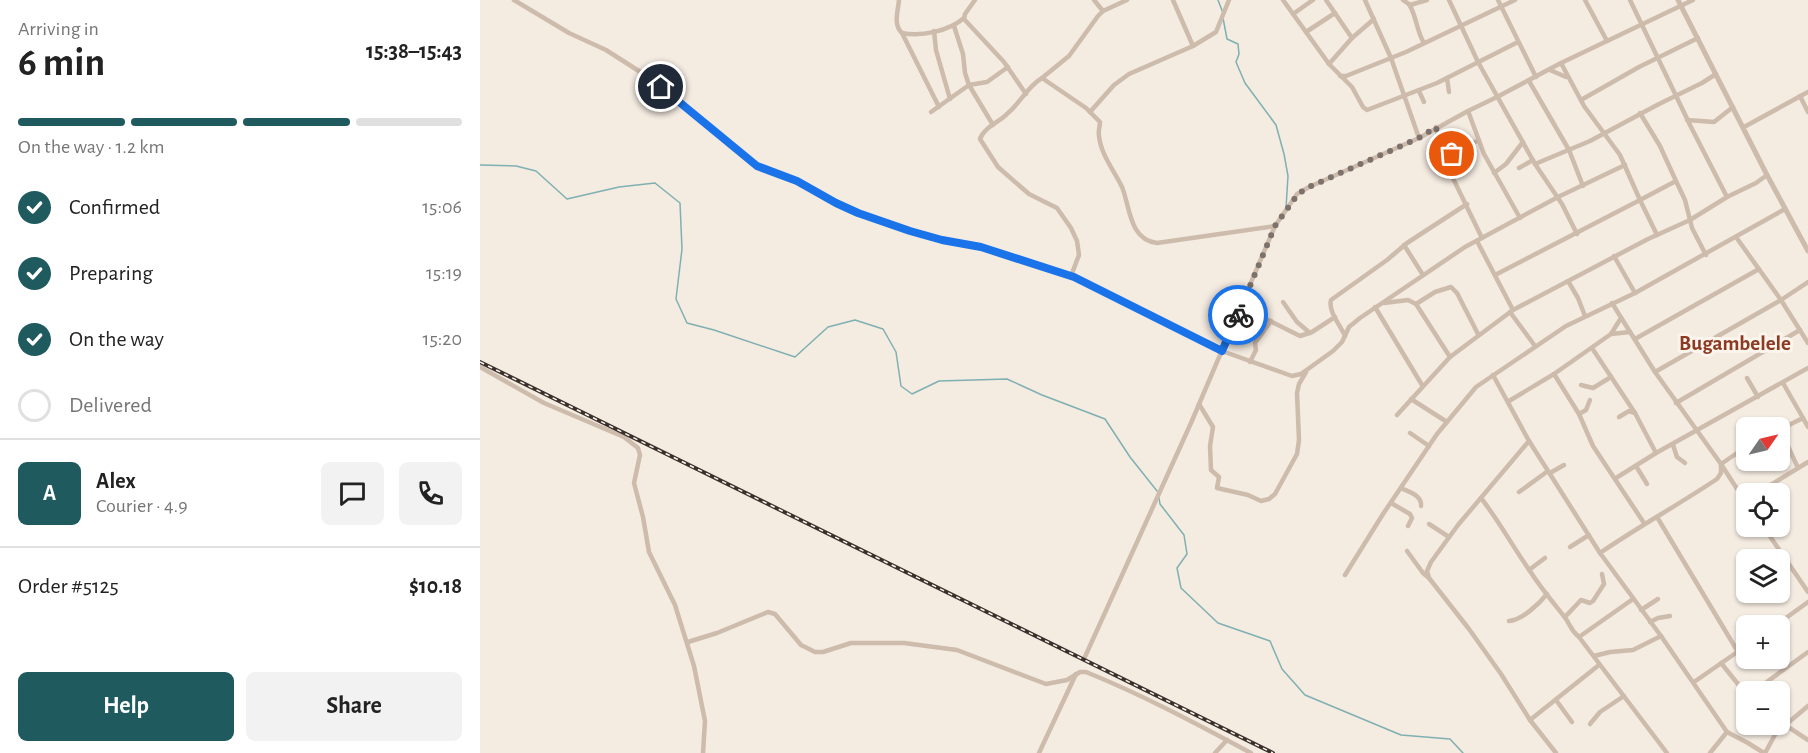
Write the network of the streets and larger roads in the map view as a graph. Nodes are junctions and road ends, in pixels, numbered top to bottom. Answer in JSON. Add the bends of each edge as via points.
{"nodes":[{"id":1,"x":514,"y":0,"type":"edge"},
{"id":2,"x":899,"y":0,"type":"edge"},
{"id":3,"x":975,"y":0,"type":"edge"},
{"id":4,"x":1094,"y":0,"type":"edge"},
{"id":5,"x":1127,"y":0,"type":"edge"},
{"id":6,"x":1173,"y":0,"type":"edge"},
{"id":7,"x":1229,"y":0,"type":"edge"},
{"id":8,"x":1283,"y":0,"type":"edge"},
{"id":9,"x":1313,"y":0,"type":"edge"},
{"id":10,"x":1326,"y":0,"type":"edge"},
{"id":11,"x":1365,"y":0,"type":"edge"},
{"id":12,"x":1403,"y":0,"type":"edge"},
{"id":13,"x":1427,"y":0,"type":"edge"},
{"id":14,"x":1449,"y":0,"type":"edge"},
{"id":15,"x":1515,"y":0,"type":"edge"},
{"id":16,"x":1585,"y":0,"type":"edge"},
{"id":17,"x":1630,"y":0,"type":"edge"},
{"id":18,"x":1693,"y":0,"type":"edge"},
{"id":19,"x":1679,"y":2,"type":"edge"},
{"id":20,"x":1500,"y":3,"type":"edge"},
{"id":21,"x":1409,"y":4,"type":"junction"},
{"id":22,"x":1103,"y":11,"type":"junction"},
{"id":23,"x":1335,"y":13,"type":"junction"},
{"id":24,"x":1293,"y":14,"type":"junction"},
{"id":25,"x":964,"y":18,"type":"junction"},
{"id":26,"x":1374,"y":19,"type":"junction"},
{"id":27,"x":1641,"y":24,"type":"junction"},
{"id":28,"x":1460,"y":25,"type":"junction"},
{"id":29,"x":954,"y":26,"type":"junction"},
{"id":30,"x":934,"y":31,"type":"junction"},
{"id":31,"x":902,"y":33,"type":"junction"},
{"id":32,"x":1306,"y":33,"type":"junction"},
{"id":33,"x":1353,"y":38,"type":"junction"},
{"id":34,"x":1698,"y":38,"type":"junction"},
{"id":35,"x":1607,"y":41,"type":"junction"},
{"id":36,"x":1518,"y":42,"type":"junction"},
{"id":37,"x":1424,"y":43,"type":"junction"},
{"id":38,"x":1193,"y":46,"type":"junction"},
{"id":39,"x":1391,"y":58,"type":"junction"},
{"id":40,"x":1659,"y":58,"type":"junction"},
{"id":41,"x":1478,"y":62,"type":"junction"},
{"id":42,"x":1561,"y":63,"type":"junction"},
{"id":43,"x":1329,"y":64,"type":"junction"},
{"id":44,"x":1008,"y":67,"type":"junction"},
{"id":45,"x":1550,"y":70,"type":"junction"},
{"id":46,"x":1716,"y":74,"type":"junction"},
{"id":47,"x":1340,"y":76,"type":"junction"},
{"id":48,"x":1536,"y":77,"type":"junction"},
{"id":49,"x":1567,"y":77,"type":"junction"},
{"id":50,"x":1042,"y":78,"type":"junction"},
{"id":51,"x":1447,"y":78,"type":"junction"},
{"id":52,"x":1529,"y":81,"type":"junction"},
{"id":53,"x":969,"y":85,"type":"junction"},
{"id":54,"x":1419,"y":91,"type":"junction"},
{"id":55,"x":1449,"y":92,"type":"dead end"},
{"id":56,"x":1808,"y":92,"type":"edge"},
{"id":57,"x":1026,"y":93,"type":"junction"},
{"id":58,"x":1676,"y":95,"type":"junction"},
{"id":59,"x":1403,"y":96,"type":"junction"},
{"id":60,"x":1800,"y":96,"type":"junction"},
{"id":61,"x":1497,"y":97,"type":"junction"},
{"id":62,"x":950,"y":99,"type":"junction"},
{"id":63,"x":1581,"y":100,"type":"junction"},
{"id":64,"x":1424,"y":102,"type":"dead end"},
{"id":65,"x":939,"y":107,"type":"junction"},
{"id":66,"x":1733,"y":107,"type":"junction"},
{"id":67,"x":1468,"y":111,"type":"junction"},
{"id":68,"x":931,"y":112,"type":"dead end"},
{"id":69,"x":1090,"y":112,"type":"junction"},
{"id":70,"x":1808,"y":112,"type":"edge"},
{"id":71,"x":1640,"y":113,"type":"junction"},
{"id":72,"x":1687,"y":120,"type":"junction"},
{"id":73,"x":993,"y":125,"type":"junction"},
{"id":74,"x":1436,"y":127,"type":"junction"},
{"id":75,"x":1744,"y":127,"type":"junction"},
{"id":76,"x":1604,"y":132,"type":"junction"},
{"id":77,"x":1419,"y":138,"type":"junction"},
{"id":78,"x":1479,"y":140,"type":"junction"},
{"id":79,"x":1523,"y":142,"type":"junction"},
{"id":80,"x":1569,"y":150,"type":"junction"},
{"id":81,"x":1447,"y":156,"type":"junction"},
{"id":82,"x":1534,"y":162,"type":"junction"},
{"id":83,"x":1625,"y":165,"type":"junction"},
{"id":84,"x":1520,"y":168,"type":"dead end"},
{"id":85,"x":1494,"y":173,"type":"junction"},
{"id":86,"x":1767,"y":175,"type":"junction"},
{"id":87,"x":1676,"y":181,"type":"junction"},
{"id":88,"x":1583,"y":186,"type":"junction"},
{"id":89,"x":1724,"y":189,"type":"junction"},
{"id":90,"x":1737,"y":192,"type":"junction"},
{"id":91,"x":1558,"y":197,"type":"junction"},
{"id":92,"x":1727,"y":197,"type":"junction"},
{"id":93,"x":1640,"y":200,"type":"junction"},
{"id":94,"x":1467,"y":204,"type":"junction"},
{"id":95,"x":1785,"y":209,"type":"junction"},
{"id":96,"x":1520,"y":218,"type":"junction"},
{"id":97,"x":1690,"y":220,"type":"junction"},
{"id":98,"x":1275,"y":226,"type":"junction"},
{"id":99,"x":1577,"y":234,"type":"junction"},
{"id":100,"x":1657,"y":235,"type":"junction"},
{"id":101,"x":1736,"y":237,"type":"junction"},
{"id":102,"x":1479,"y":239,"type":"junction"},
{"id":103,"x":1404,"y":245,"type":"junction"},
{"id":104,"x":1808,"y":251,"type":"edge"},
{"id":105,"x":1706,"y":255,"type":"junction"},
{"id":106,"x":1614,"y":256,"type":"junction"},
{"id":107,"x":1759,"y":269,"type":"junction"},
{"id":108,"x":1423,"y":275,"type":"junction"},
{"id":109,"x":1495,"y":275,"type":"junction"},
{"id":110,"x":1071,"y":276,"type":"junction"},
{"id":111,"x":1568,"y":281,"type":"junction"},
{"id":112,"x":1808,"y":282,"type":"edge"},
{"id":113,"x":1635,"y":293,"type":"junction"},
{"id":114,"x":1781,"y":300,"type":"junction"},
{"id":115,"x":1283,"y":302,"type":"dead end"},
{"id":116,"x":1382,"y":303,"type":"junction"},
{"id":117,"x":1612,"y":303,"type":"junction"},
{"id":118,"x":1416,"y":304,"type":"junction"},
{"id":119,"x":1375,"y":308,"type":"junction"},
{"id":120,"x":1511,"y":311,"type":"junction"},
{"id":121,"x":1239,"y":312,"type":"junction"},
{"id":122,"x":1585,"y":316,"type":"junction"},
{"id":123,"x":1335,"y":317,"type":"junction"},
{"id":124,"x":1621,"y":318,"type":"junction"},
{"id":125,"x":1271,"y":321,"type":"junction"},
{"id":126,"x":1800,"y":330,"type":"junction"},
{"id":127,"x":1630,"y":332,"type":"junction"},
{"id":128,"x":1310,"y":333,"type":"junction"},
{"id":129,"x":1478,"y":334,"type":"junction"},
{"id":130,"x":1611,"y":334,"type":"junction"},
{"id":131,"x":1345,"y":336,"type":"junction"},
{"id":132,"x":1635,"y":339,"type":"junction"},
{"id":133,"x":1808,"y":343,"type":"edge"},
{"id":134,"x":1535,"y":346,"type":"junction"},
{"id":135,"x":1592,"y":348,"type":"junction"},
{"id":136,"x":1222,"y":351,"type":"junction"},
{"id":137,"x":1450,"y":357,"type":"junction"},
{"id":138,"x":1250,"y":362,"type":"junction"},
{"id":139,"x":480,"y":367,"type":"edge"},
{"id":140,"x":1808,"y":368,"type":"edge"},
{"id":141,"x":1307,"y":370,"type":"junction"},
{"id":142,"x":1655,"y":372,"type":"junction"},
{"id":143,"x":1554,"y":374,"type":"junction"},
{"id":144,"x":1492,"y":375,"type":"junction"},
{"id":145,"x":1611,"y":377,"type":"junction"},
{"id":146,"x":1747,"y":378,"type":"dead end"},
{"id":147,"x":1783,"y":383,"type":"junction"},
{"id":148,"x":1581,"y":384,"type":"dead end"},
{"id":149,"x":1422,"y":385,"type":"junction"},
{"id":150,"x":1758,"y":397,"type":"junction"},
{"id":151,"x":1411,"y":399,"type":"junction"},
{"id":152,"x":1590,"y":400,"type":"dead end"},
{"id":153,"x":1509,"y":401,"type":"junction"},
{"id":154,"x":1676,"y":403,"type":"junction"},
{"id":155,"x":1199,"y":405,"type":"junction"},
{"id":156,"x":1635,"y":412,"type":"junction"},
{"id":157,"x":1579,"y":414,"type":"junction"},
{"id":158,"x":1397,"y":415,"type":"dead end"},
{"id":159,"x":1619,"y":417,"type":"dead end"},
{"id":160,"x":1803,"y":418,"type":"junction"},
{"id":161,"x":1447,"y":422,"type":"junction"},
{"id":162,"x":1790,"y":425,"type":"edge"},
{"id":163,"x":1808,"y":427,"type":"edge"},
{"id":164,"x":1696,"y":430,"type":"junction"},
{"id":165,"x":1410,"y":433,"type":"dead end"},
{"id":166,"x":1529,"y":441,"type":"junction"},
{"id":167,"x":1673,"y":445,"type":"junction"},
{"id":168,"x":1429,"y":446,"type":"junction"},
{"id":169,"x":1790,"y":451,"type":"edge"},
{"id":170,"x":1656,"y":453,"type":"junction"},
{"id":171,"x":1736,"y":454,"type":"edge"},
{"id":172,"x":1808,"y":462,"type":"edge"},
{"id":173,"x":1685,"y":463,"type":"dead end"},
{"id":174,"x":1721,"y":464,"type":"junction"},
{"id":175,"x":1564,"y":465,"type":"dead end"},
{"id":176,"x":1636,"y":465,"type":"junction"},
{"id":177,"x":1798,"y":468,"type":"junction"},
{"id":178,"x":1549,"y":472,"type":"junction"},
{"id":179,"x":1727,"y":475,"type":"junction"},
{"id":180,"x":1719,"y":477,"type":"junction"},
{"id":181,"x":1616,"y":478,"type":"junction"},
{"id":182,"x":1774,"y":483,"type":"edge"},
{"id":183,"x":1647,"y":484,"type":"dead end"},
{"id":184,"x":1401,"y":488,"type":"junction"},
{"id":185,"x":1736,"y":488,"type":"edge"},
{"id":186,"x":1519,"y":492,"type":"dead end"},
{"id":187,"x":1481,"y":498,"type":"junction"},
{"id":188,"x":1391,"y":502,"type":"junction"},
{"id":189,"x":1421,"y":506,"type":"dead end"},
{"id":190,"x":1657,"y":517,"type":"junction"},
{"id":191,"x":1644,"y":522,"type":"junction"},
{"id":192,"x":1429,"y":524,"type":"dead end"},
{"id":193,"x":1408,"y":525,"type":"dead end"},
{"id":194,"x":1589,"y":535,"type":"junction"},
{"id":195,"x":1449,"y":537,"type":"junction"},
{"id":196,"x":1770,"y":537,"type":"edge"},
{"id":197,"x":1570,"y":547,"type":"dead end"},
{"id":198,"x":1407,"y":551,"type":"dead end"},
{"id":199,"x":1600,"y":553,"type":"junction"},
{"id":200,"x":1545,"y":558,"type":"dead end"},
{"id":201,"x":1529,"y":570,"type":"junction"},
{"id":202,"x":1602,"y":574,"type":"dead end"},
{"id":203,"x":1345,"y":575,"type":"dead end"},
{"id":204,"x":1429,"y":578,"type":"junction"},
{"id":205,"x":1808,"y":592,"type":"edge"},
{"id":206,"x":1547,"y":594,"type":"junction"},
{"id":207,"x":1634,"y":599,"type":"junction"},
{"id":208,"x":1658,"y":599,"type":"dead end"},
{"id":209,"x":1808,"y":602,"type":"edge"},
{"id":210,"x":1641,"y":610,"type":"junction"},
{"id":211,"x":1790,"y":615,"type":"edge"},
{"id":212,"x":1670,"y":616,"type":"dead end"},
{"id":213,"x":1565,"y":617,"type":"junction"},
{"id":214,"x":1509,"y":621,"type":"dead end"},
{"id":215,"x":1650,"y":622,"type":"junction"},
{"id":216,"x":1661,"y":636,"type":"junction"},
{"id":217,"x":1579,"y":637,"type":"junction"},
{"id":218,"x":688,"y":642,"type":"junction"},
{"id":219,"x":1736,"y":649,"type":"edge"},
{"id":220,"x":1736,"y":653,"type":"edge"},
{"id":221,"x":1807,"y":654,"type":"edge"},
{"id":222,"x":1594,"y":656,"type":"junction"},
{"id":223,"x":1084,"y":659,"type":"dead end"},
{"id":224,"x":1721,"y":663,"type":"junction"},
{"id":225,"x":1599,"y":665,"type":"junction"},
{"id":226,"x":1076,"y":674,"type":"junction"},
{"id":227,"x":1769,"y":681,"type":"edge"},
{"id":228,"x":1694,"y":682,"type":"junction"},
{"id":229,"x":1736,"y":682,"type":"edge"},
{"id":230,"x":1624,"y":696,"type":"junction"},
{"id":231,"x":1556,"y":700,"type":"junction"},
{"id":232,"x":1808,"y":706,"type":"edge"},
{"id":233,"x":1530,"y":720,"type":"junction"},
{"id":234,"x":1790,"y":721,"type":"edge"},
{"id":235,"x":1572,"y":722,"type":"dead end"},
{"id":236,"x":1590,"y":724,"type":"dead end"},
{"id":237,"x":1790,"y":728,"type":"edge"},
{"id":238,"x":1728,"y":732,"type":"junction"},
{"id":239,"x":1775,"y":735,"type":"edge"},
{"id":240,"x":1227,"y":740,"type":"junction"},
{"id":241,"x":1808,"y":740,"type":"edge"},
{"id":242,"x":703,"y":753,"type":"edge"},
{"id":243,"x":1039,"y":753,"type":"edge"},
{"id":244,"x":1215,"y":753,"type":"edge"},
{"id":245,"x":1251,"y":753,"type":"edge"},
{"id":246,"x":1556,"y":753,"type":"edge"},
{"id":247,"x":1667,"y":753,"type":"edge"},
{"id":248,"x":1710,"y":753,"type":"edge"},
{"id":249,"x":1764,"y":753,"type":"edge"}],
"edges":[{"from":1,"to":110,"type":"street","via":[[642,73],[760,168],[797,181],[874,219],[1010,255]]},
{"from":2,"to":31,"type":"street","via":[[897,27]]},
{"from":3,"to":25,"type":"street"},
{"from":4,"to":22,"type":"street"},
{"from":5,"to":22,"type":"street"},
{"from":6,"to":38,"type":"street"},
{"from":7,"to":38,"type":"street","via":[[1216,32]]},
{"from":8,"to":24,"type":"street"},
{"from":9,"to":24,"type":"street"},
{"from":10,"to":23,"type":"street"},
{"from":11,"to":26,"type":"street"},
{"from":12,"to":21,"type":"street"},
{"from":13,"to":21,"type":"street"},
{"from":14,"to":28,"type":"street"},
{"from":15,"to":20,"type":"street"},
{"from":16,"to":35,"type":"street"},
{"from":17,"to":27,"type":"street"},
{"from":18,"to":19,"type":"street"},
{"from":19,"to":27,"type":"street"},
{"from":19,"to":34,"type":"street"},
{"from":20,"to":28,"type":"street"},
{"from":20,"to":36,"type":"street"},
{"from":21,"to":37,"type":"street"},
{"from":22,"to":50,"type":"street","via":[[1069,56]]},
{"from":23,"to":32,"type":"street"},
{"from":23,"to":33,"type":"street"},
{"from":24,"to":32,"type":"street"},
{"from":25,"to":29,"type":"street"},
{"from":25,"to":44,"type":"street"},
{"from":26,"to":33,"type":"street"},
{"from":26,"to":39,"type":"street"},
{"from":27,"to":35,"type":"street"},
{"from":27,"to":40,"type":"street"},
{"from":28,"to":37,"type":"street"},
{"from":28,"to":41,"type":"street"},
{"from":29,"to":30,"type":"street"},
{"from":29,"to":53,"type":"street"},
{"from":30,"to":31,"type":"street"},
{"from":30,"to":62,"type":"street"},
{"from":31,"to":65,"type":"street"},
{"from":32,"to":43,"type":"street"},
{"from":33,"to":43,"type":"street"},
{"from":34,"to":40,"type":"street"},
{"from":34,"to":46,"type":"street"},
{"from":35,"to":42,"type":"street"},
{"from":36,"to":41,"type":"street"},
{"from":36,"to":48,"type":"street"},
{"from":37,"to":39,"type":"street"},
{"from":38,"to":69,"type":"street","via":[[1129,74]]},
{"from":39,"to":47,"type":"street"},
{"from":39,"to":59,"type":"street"},
{"from":40,"to":58,"type":"street"},
{"from":40,"to":63,"type":"street"},
{"from":41,"to":51,"type":"street"},
{"from":41,"to":61,"type":"street"},
{"from":42,"to":45,"type":"street"},
{"from":42,"to":49,"type":"street"},
{"from":43,"to":47,"type":"street"},
{"from":44,"to":53,"type":"street","via":[[987,82]]},
{"from":44,"to":57,"type":"street"},
{"from":45,"to":48,"type":"street"},
{"from":45,"to":49,"type":"street"},
{"from":46,"to":58,"type":"street"},
{"from":46,"to":66,"type":"street"},
{"from":47,"to":59,"type":"street","via":[[1367,110]]},
{"from":48,"to":52,"type":"street"},
{"from":49,"to":63,"type":"street"},
{"from":50,"to":57,"type":"street"},
{"from":50,"to":69,"type":"street"},
{"from":51,"to":54,"type":"street"},
{"from":51,"to":55,"type":"street"},
{"from":52,"to":61,"type":"street"},
{"from":52,"to":80,"type":"street"},
{"from":53,"to":62,"type":"street"},
{"from":53,"to":73,"type":"street"},
{"from":54,"to":59,"type":"street"},
{"from":54,"to":64,"type":"street"},
{"from":56,"to":60,"type":"street"},
{"from":57,"to":73,"type":"street"},
{"from":58,"to":71,"type":"street"},
{"from":58,"to":72,"type":"street"},
{"from":59,"to":77,"type":"street"},
{"from":60,"to":70,"type":"street"},
{"from":60,"to":75,"type":"street"},
{"from":61,"to":67,"type":"street"},
{"from":61,"to":79,"type":"street"},
{"from":62,"to":65,"type":"street"},
{"from":63,"to":76,"type":"street"},
{"from":65,"to":68,"type":"street"},
{"from":66,"to":72,"type":"street","via":[[1714,122]]},
{"from":66,"to":75,"type":"street"},
{"from":67,"to":74,"type":"street"},
{"from":67,"to":78,"type":"street"},
{"from":69,"to":98,"type":"street","via":[[1100,123],[1098,134],[1103,151],[1122,187],[1132,223],[1145,240],[1157,243]]},
{"from":71,"to":76,"type":"street"},
{"from":71,"to":87,"type":"street"},
{"from":72,"to":89,"type":"street"},
{"from":73,"to":110,"type":"street","via":[[980,138],[993,160],[1029,194],[1057,208],[1071,228],[1079,255]]},
{"from":74,"to":77,"type":"street"},
{"from":74,"to":81,"type":"street"},
{"from":75,"to":86,"type":"street"},
{"from":76,"to":80,"type":"street"},
{"from":76,"to":83,"type":"street"},
{"from":77,"to":98,"type":"street","via":[[1304,190]]},
{"from":78,"to":81,"type":"street"},
{"from":78,"to":85,"type":"street"},
{"from":79,"to":82,"type":"street"},
{"from":79,"to":85,"type":"street"},
{"from":80,"to":82,"type":"street"},
{"from":80,"to":88,"type":"street"},
{"from":81,"to":94,"type":"street","via":[[1448,168]]},
{"from":82,"to":84,"type":"street"},
{"from":82,"to":91,"type":"street"},
{"from":83,"to":88,"type":"street"},
{"from":83,"to":93,"type":"street"},
{"from":85,"to":96,"type":"street"},
{"from":86,"to":90,"type":"street"},
{"from":86,"to":95,"type":"street"},
{"from":87,"to":93,"type":"street"},
{"from":87,"to":97,"type":"street"},
{"from":88,"to":91,"type":"street"},
{"from":89,"to":90,"type":"street"},
{"from":89,"to":92,"type":"street"},
{"from":90,"to":92,"type":"street"},
{"from":91,"to":96,"type":"street"},
{"from":91,"to":99,"type":"street"},
{"from":92,"to":97,"type":"street"},
{"from":93,"to":99,"type":"street"},
{"from":93,"to":100,"type":"street"},
{"from":94,"to":102,"type":"street"},
{"from":94,"to":103,"type":"street"},
{"from":95,"to":101,"type":"street"},
{"from":95,"to":104,"type":"street"},
{"from":96,"to":102,"type":"street"},
{"from":97,"to":100,"type":"street"},
{"from":97,"to":105,"type":"street"},
{"from":98,"to":121,"type":"street"},
{"from":99,"to":109,"type":"street"},
{"from":100,"to":106,"type":"street"},
{"from":101,"to":105,"type":"street"},
{"from":101,"to":107,"type":"street"},
{"from":102,"to":108,"type":"street"},
{"from":102,"to":109,"type":"street"},
{"from":103,"to":108,"type":"street"},
{"from":103,"to":123,"type":"street","via":[[1330,300]]},
{"from":105,"to":113,"type":"street"},
{"from":106,"to":111,"type":"street"},
{"from":106,"to":113,"type":"street"},
{"from":107,"to":114,"type":"street"},
{"from":107,"to":132,"type":"street"},
{"from":108,"to":116,"type":"street"},
{"from":109,"to":120,"type":"street"},
{"from":110,"to":136,"type":"street"},
{"from":111,"to":120,"type":"street"},
{"from":111,"to":122,"type":"street"},
{"from":112,"to":114,"type":"street"},
{"from":113,"to":117,"type":"street"},
{"from":114,"to":126,"type":"street"},
{"from":114,"to":142,"type":"street"},
{"from":115,"to":128,"type":"street"},
{"from":116,"to":118,"type":"street","via":[[1408,300]]},
{"from":116,"to":119,"type":"street"},
{"from":117,"to":122,"type":"street"},
{"from":117,"to":124,"type":"street"},
{"from":118,"to":129,"type":"street","via":[[1451,287]]},
{"from":118,"to":137,"type":"street"},
{"from":119,"to":131,"type":"street","via":[[1353,324]]},
{"from":119,"to":149,"type":"street"},
{"from":120,"to":129,"type":"street"},
{"from":120,"to":134,"type":"street"},
{"from":121,"to":125,"type":"street"},
{"from":121,"to":136,"type":"street"},
{"from":122,"to":134,"type":"street"},
{"from":123,"to":128,"type":"street"},
{"from":123,"to":131,"type":"street"},
{"from":124,"to":127,"type":"street"},
{"from":124,"to":130,"type":"street"},
{"from":125,"to":128,"type":"street","via":[[1298,335]]},
{"from":125,"to":138,"type":"street","via":[[1255,343]]},
{"from":126,"to":133,"type":"street"},
{"from":126,"to":154,"type":"street"},
{"from":127,"to":130,"type":"street"},
{"from":127,"to":132,"type":"street"},
{"from":129,"to":137,"type":"street"},
{"from":130,"to":135,"type":"street"},
{"from":131,"to":141,"type":"street","via":[[1340,345]]},
{"from":132,"to":142,"type":"street"},
{"from":134,"to":144,"type":"street"},
{"from":135,"to":143,"type":"street"},
{"from":135,"to":145,"type":"street"},
{"from":136,"to":138,"type":"street"},
{"from":136,"to":155,"type":"street"},
{"from":137,"to":149,"type":"street"},
{"from":138,"to":141,"type":"street","via":[[1292,376]]},
{"from":139,"to":218,"type":"street","via":[[536,399],[624,437],[638,448],[634,483],[649,552]]},
{"from":140,"to":147,"type":"street"},
{"from":141,"to":155,"type":"street","via":[[1297,393],[1296,458],[1275,494],[1267,500],[1218,488],[1219,477],[1211,470],[1213,426]]},
{"from":142,"to":154,"type":"street"},
{"from":143,"to":153,"type":"street"},
{"from":143,"to":157,"type":"street"},
{"from":144,"to":153,"type":"street"},
{"from":144,"to":161,"type":"street","via":[[1472,391]]},
{"from":145,"to":148,"type":"street","via":[[1593,388]]},
{"from":145,"to":156,"type":"street"},
{"from":146,"to":150,"type":"street"},
{"from":147,"to":150,"type":"street"},
{"from":147,"to":160,"type":"street"},
{"from":149,"to":151,"type":"street"},
{"from":150,"to":164,"type":"street"},
{"from":151,"to":158,"type":"street"},
{"from":151,"to":161,"type":"street"},
{"from":152,"to":157,"type":"street","via":[[1586,410]]},
{"from":153,"to":166,"type":"street"},
{"from":154,"to":164,"type":"street"},
{"from":155,"to":223,"type":"street"},
{"from":156,"to":159,"type":"street"},
{"from":156,"to":170,"type":"street"},
{"from":157,"to":181,"type":"street","via":[[1593,446]]},
{"from":160,"to":162,"type":"street"},
{"from":160,"to":163,"type":"street"},
{"from":161,"to":168,"type":"street"},
{"from":164,"to":167,"type":"street"},
{"from":164,"to":174,"type":"street"},
{"from":165,"to":168,"type":"street"},
{"from":166,"to":178,"type":"street"},
{"from":166,"to":187,"type":"street"},
{"from":167,"to":170,"type":"street"},
{"from":167,"to":173,"type":"street","via":[[1677,457]]},
{"from":168,"to":184,"type":"street"},
{"from":169,"to":177,"type":"street"},
{"from":170,"to":176,"type":"street"},
{"from":171,"to":174,"type":"street"},
{"from":172,"to":177,"type":"street"},
{"from":174,"to":179,"type":"street"},
{"from":174,"to":180,"type":"street"},
{"from":175,"to":178,"type":"street"},
{"from":176,"to":181,"type":"street"},
{"from":176,"to":183,"type":"street"},
{"from":177,"to":182,"type":"street"},
{"from":178,"to":186,"type":"street"},
{"from":178,"to":194,"type":"street"},
{"from":179,"to":180,"type":"street"},
{"from":179,"to":185,"type":"street"},
{"from":180,"to":190,"type":"street"},
{"from":181,"to":191,"type":"street"},
{"from":184,"to":188,"type":"street"},
{"from":184,"to":189,"type":"street","via":[[1418,497]]},
{"from":187,"to":195,"type":"street"},
{"from":187,"to":201,"type":"street"},
{"from":188,"to":193,"type":"street","via":[[1410,514]]},
{"from":188,"to":203,"type":"street"},
{"from":190,"to":191,"type":"street"},
{"from":190,"to":219,"type":"street"},
{"from":191,"to":199,"type":"street"},
{"from":192,"to":195,"type":"street"},
{"from":194,"to":197,"type":"street"},
{"from":194,"to":199,"type":"street"},
{"from":195,"to":204,"type":"street","via":[[1428,568]]},
{"from":196,"to":205,"type":"street"},
{"from":198,"to":204,"type":"street"},
{"from":199,"to":207,"type":"street"},
{"from":200,"to":201,"type":"street"},
{"from":201,"to":206,"type":"street"},
{"from":202,"to":213,"type":"street","via":[[1604,584],[1592,602],[1580,600]]},
{"from":204,"to":233,"type":"street","via":[[1501,674]]},
{"from":206,"to":213,"type":"street"},
{"from":206,"to":214,"type":"street"},
{"from":207,"to":210,"type":"street"},
{"from":207,"to":217,"type":"street"},
{"from":208,"to":210,"type":"street"},
{"from":209,"to":211,"type":"street"},
{"from":210,"to":215,"type":"street"},
{"from":212,"to":215,"type":"street"},
{"from":213,"to":217,"type":"street","via":[[1571,631]]},
{"from":215,"to":216,"type":"street"},
{"from":216,"to":222,"type":"street","via":[[1633,650]]},
{"from":216,"to":228,"type":"street"},
{"from":217,"to":222,"type":"street"},
{"from":218,"to":226,"type":"street","via":[[772,613],[801,645],[815,652],[851,643],[904,643],[957,650],[1046,684]]},
{"from":218,"to":242,"type":"street","via":[[705,721]]},
{"from":220,"to":224,"type":"street"},
{"from":221,"to":227,"type":"street"},
{"from":222,"to":225,"type":"street"},
{"from":224,"to":228,"type":"street"},
{"from":224,"to":229,"type":"street"},
{"from":225,"to":230,"type":"street"},
{"from":225,"to":231,"type":"street"},
{"from":226,"to":240,"type":"street","via":[[1086,672],[1129,690]]},
{"from":226,"to":243,"type":"street"},
{"from":228,"to":238,"type":"street"},
{"from":230,"to":236,"type":"street","via":[[1598,713]]},
{"from":230,"to":247,"type":"street"},
{"from":231,"to":233,"type":"street"},
{"from":231,"to":235,"type":"street"},
{"from":232,"to":234,"type":"street"},
{"from":233,"to":246,"type":"street"},
{"from":237,"to":241,"type":"street"},
{"from":238,"to":248,"type":"street"},
{"from":238,"to":249,"type":"street"},
{"from":239,"to":249,"type":"street"},
{"from":240,"to":244,"type":"street"},
{"from":240,"to":245,"type":"street"}]}
